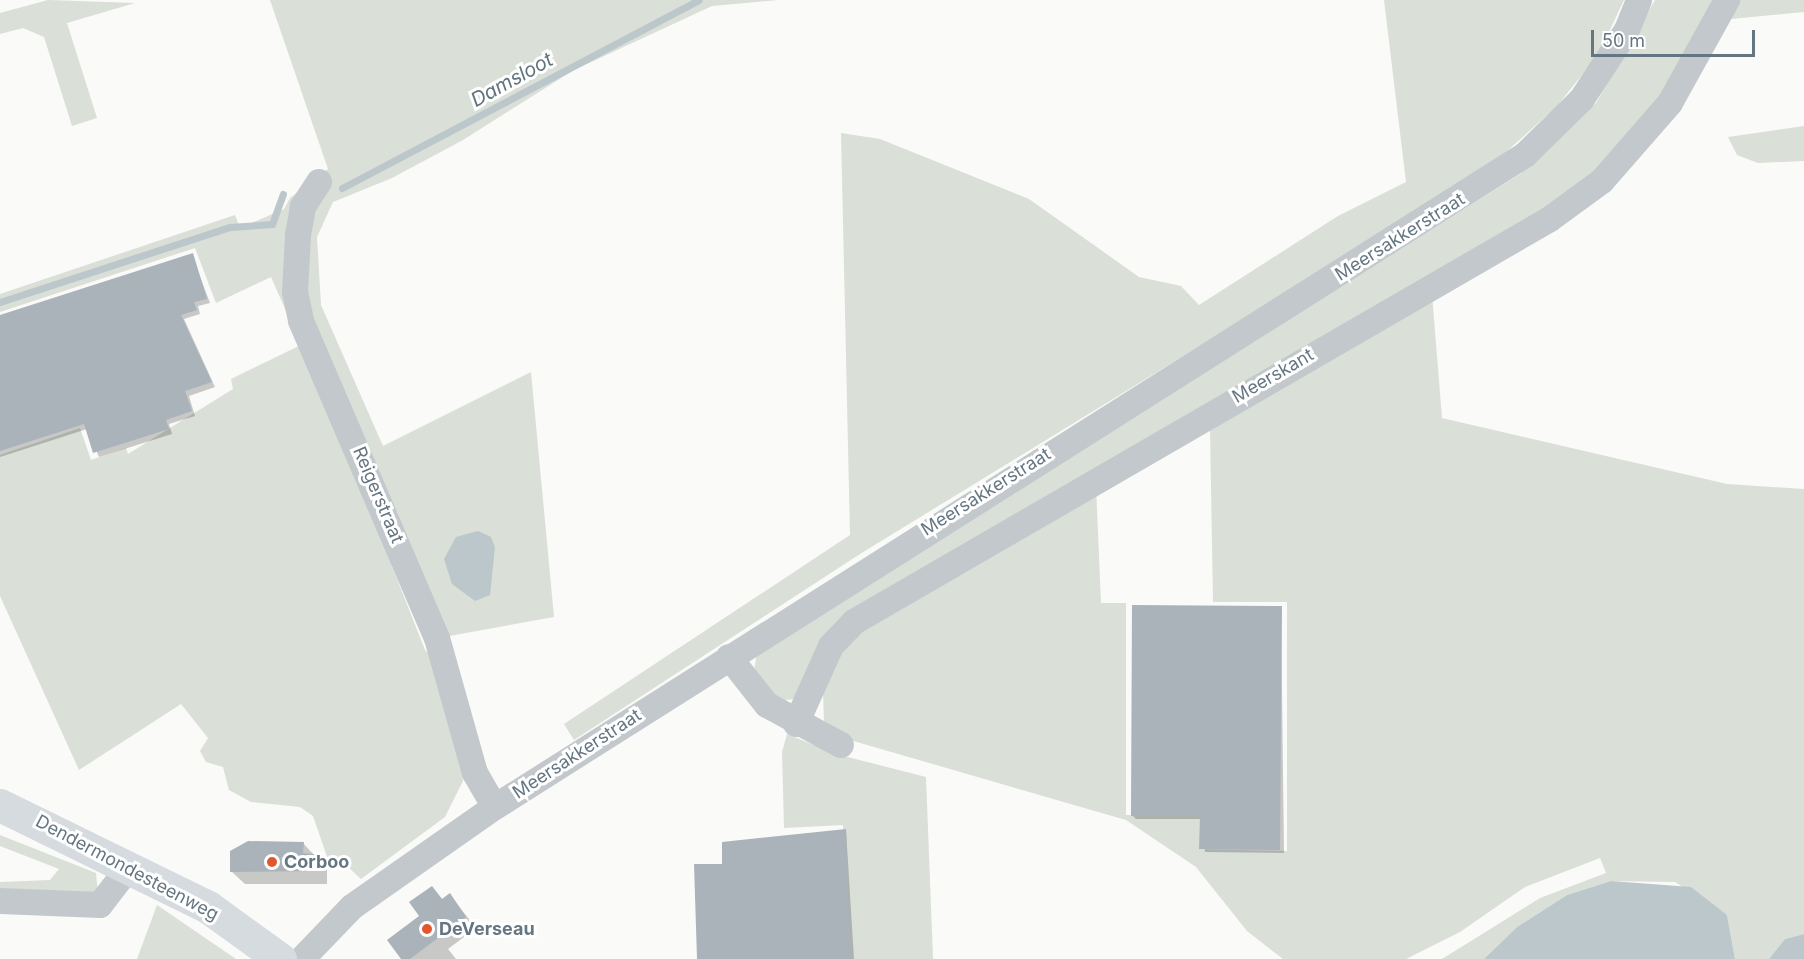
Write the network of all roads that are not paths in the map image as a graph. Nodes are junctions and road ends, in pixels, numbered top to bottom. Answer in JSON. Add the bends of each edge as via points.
{"nodes":[{"id":1,"x":1639,"y":0,"type":"edge"},
{"id":2,"x":1727,"y":0,"type":"edge"},
{"id":3,"x":319,"y":182,"type":"dead end"},
{"id":4,"x":729,"y":657,"type":"junction"},
{"id":5,"x":796,"y":724,"type":"junction"},
{"id":6,"x":841,"y":745,"type":"dead end"},
{"id":7,"x":0,"y":805,"type":"edge"},
{"id":8,"x":495,"y":807,"type":"junction"},
{"id":9,"x":130,"y":866,"type":"junction"},
{"id":10,"x":0,"y":901,"type":"edge"},
{"id":11,"x":280,"y":959,"type":"edge"},
{"id":12,"x":302,"y":959,"type":"edge"}],
"edges":[{"from":1,"to":4,"type":"street","name":"Meersakkerstraat","via":[[1627,30],[1582,99],[1526,155]]},
{"from":2,"to":5,"type":"street","name":"Meerskant","via":[[1670,103],[1602,181],[1550,219],[854,622],[831,646]]},
{"from":3,"to":8,"type":"street","name":"Reigerstraat","via":[[303,207],[298,236],[295,292],[301,321],[437,638],[475,772]]},
{"from":4,"to":5,"type":"street","via":[[767,705]]},
{"from":4,"to":8,"type":"street","name":"Meersakkerstraat"},
{"from":5,"to":6,"type":"street"},
{"from":7,"to":9,"type":"main road","name":"Dendermondesteenweg"},
{"from":8,"to":12,"type":"street","name":"Meersakkerstraat","via":[[352,907]]},
{"from":9,"to":10,"type":"street","via":[[100,905]]},
{"from":9,"to":11,"type":"main road","name":"Dendermondesteenweg","via":[[208,907]]}]}
